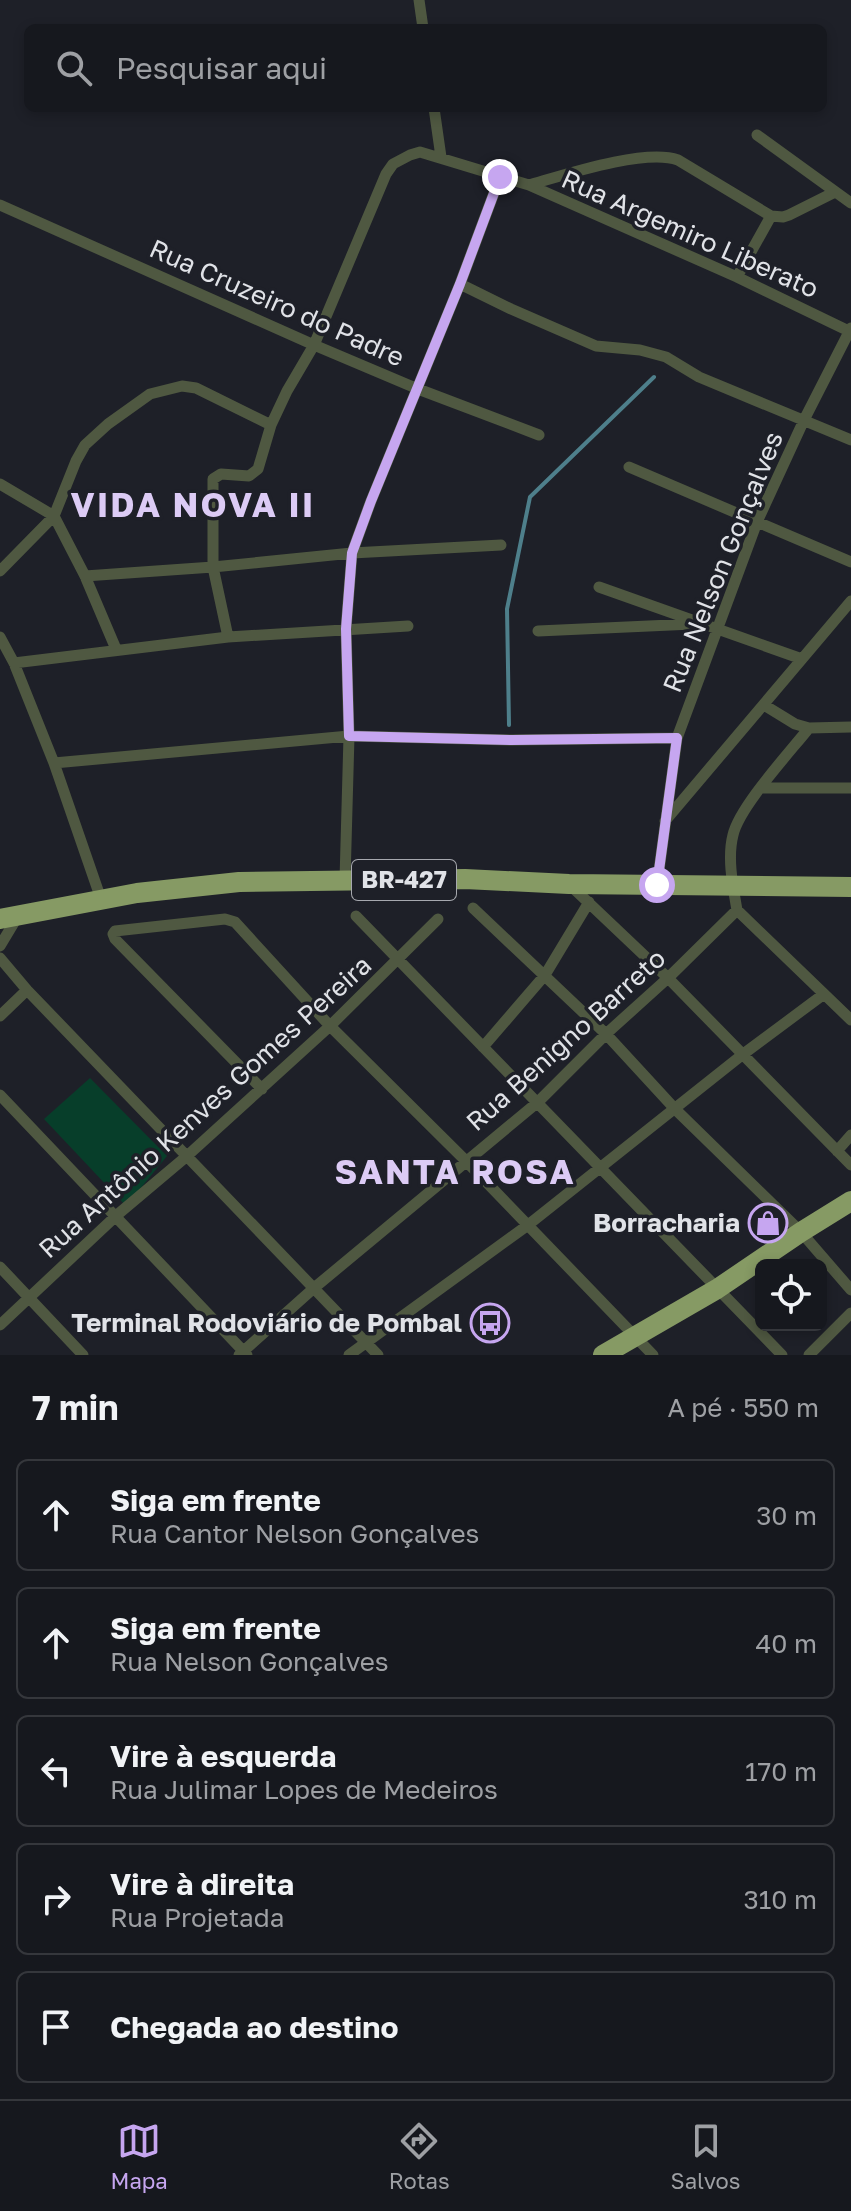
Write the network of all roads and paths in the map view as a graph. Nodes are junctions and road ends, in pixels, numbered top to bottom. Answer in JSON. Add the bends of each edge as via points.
{"nodes":[{"id":1,"x":419,"y":0,"type":"edge"},
{"id":2,"x":422,"y":24,"type":"edge"},
{"id":3,"x":435,"y":112,"type":"edge"},
{"id":4,"x":757,"y":135,"type":"dead end"},
{"id":5,"x":441,"y":157,"type":"junction"},
{"id":6,"x":500,"y":177,"type":"junction"},
{"id":7,"x":529,"y":185,"type":"junction"},
{"id":8,"x":835,"y":192,"type":"junction"},
{"id":9,"x":851,"y":203,"type":"edge"},
{"id":10,"x":0,"y":205,"type":"edge"},
{"id":11,"x":771,"y":216,"type":"junction"},
{"id":12,"x":737,"y":277,"type":"junction"},
{"id":13,"x":460,"y":284,"type":"junction"},
{"id":14,"x":850,"y":330,"type":"edge"},
{"id":15,"x":314,"y":345,"type":"junction"},
{"id":16,"x":418,"y":389,"type":"junction"},
{"id":17,"x":804,"y":420,"type":"junction"},
{"id":18,"x":271,"y":425,"type":"junction"},
{"id":19,"x":539,"y":435,"type":"dead end"},
{"id":20,"x":851,"y":440,"type":"edge"},
{"id":21,"x":629,"y":467,"type":"dead end"},
{"id":22,"x":0,"y":484,"type":"edge"},
{"id":23,"x":54,"y":516,"type":"junction"},
{"id":24,"x":757,"y":522,"type":"junction"},
{"id":25,"x":501,"y":545,"type":"dead end"},
{"id":26,"x":352,"y":553,"type":"junction"},
{"id":27,"x":851,"y":562,"type":"edge"},
{"id":28,"x":213,"y":567,"type":"junction"},
{"id":29,"x":0,"y":571,"type":"edge"},
{"id":30,"x":85,"y":576,"type":"junction"},
{"id":31,"x":599,"y":587,"type":"dead end"},
{"id":32,"x":850,"y":604,"type":"edge"},
{"id":33,"x":701,"y":624,"type":"junction"},
{"id":34,"x":408,"y":626,"type":"dead end"},
{"id":35,"x":346,"y":629,"type":"junction"},
{"id":36,"x":717,"y":629,"type":"junction"},
{"id":37,"x":538,"y":631,"type":"dead end"},
{"id":38,"x":0,"y":637,"type":"edge"},
{"id":39,"x":228,"y":637,"type":"junction"},
{"id":40,"x":116,"y":649,"type":"junction"},
{"id":41,"x":802,"y":659,"type":"junction"},
{"id":42,"x":14,"y":663,"type":"junction"},
{"id":43,"x":764,"y":705,"type":"junction"},
{"id":44,"x":851,"y":727,"type":"edge"},
{"id":45,"x":809,"y":728,"type":"junction"},
{"id":46,"x":349,"y":736,"type":"junction"},
{"id":47,"x":677,"y":738,"type":"junction"},
{"id":48,"x":54,"y":763,"type":"junction"},
{"id":49,"x":761,"y":788,"type":"junction"},
{"id":50,"x":851,"y":788,"type":"edge"},
{"id":51,"x":665,"y":821,"type":"junction"},
{"id":52,"x":345,"y":880,"type":"junction"},
{"id":53,"x":569,"y":884,"type":"junction"},
{"id":54,"x":657,"y":885,"type":"junction"},
{"id":55,"x":733,"y":887,"type":"junction"},
{"id":56,"x":851,"y":887,"type":"edge"},
{"id":57,"x":101,"y":899,"type":"junction"},
{"id":58,"x":589,"y":902,"type":"junction"},
{"id":59,"x":473,"y":908,"type":"dead end"},
{"id":60,"x":737,"y":910,"type":"junction"},
{"id":61,"x":356,"y":916,"type":"dead end"},
{"id":62,"x":9,"y":917,"type":"edge"},
{"id":63,"x":438,"y":919,"type":"dead end"},
{"id":64,"x":0,"y":946,"type":"edge"},
{"id":65,"x":0,"y":958,"type":"edge"},
{"id":66,"x":399,"y":961,"type":"junction"},
{"id":67,"x":545,"y":975,"type":"junction"},
{"id":68,"x":668,"y":978,"type":"junction"},
{"id":69,"x":27,"y":990,"type":"junction"},
{"id":70,"x":824,"y":994,"type":"junction"},
{"id":71,"x":0,"y":1016,"type":"edge"},
{"id":72,"x":851,"y":1020,"type":"edge"},
{"id":73,"x":330,"y":1026,"type":"junction"},
{"id":74,"x":606,"y":1034,"type":"junction"},
{"id":75,"x":483,"y":1047,"type":"junction"},
{"id":76,"x":742,"y":1055,"type":"junction"},
{"id":77,"x":262,"y":1089,"type":"junction"},
{"id":78,"x":0,"y":1095,"type":"edge"},
{"id":79,"x":538,"y":1102,"type":"junction"},
{"id":80,"x":675,"y":1109,"type":"junction"},
{"id":81,"x":851,"y":1135,"type":"edge"},
{"id":82,"x":837,"y":1151,"type":"junction"},
{"id":83,"x":187,"y":1156,"type":"junction"},
{"id":84,"x":465,"y":1160,"type":"junction"},
{"id":85,"x":851,"y":1165,"type":"edge"},
{"id":86,"x":601,"y":1168,"type":"junction"},
{"id":87,"x":851,"y":1201,"type":"edge"},
{"id":88,"x":117,"y":1215,"type":"junction"},
{"id":89,"x":528,"y":1225,"type":"junction"},
{"id":90,"x":801,"y":1232,"type":"junction"},
{"id":91,"x":0,"y":1267,"type":"edge"},
{"id":92,"x":314,"y":1288,"type":"junction"},
{"id":93,"x":717,"y":1289,"type":"junction"},
{"id":94,"x":851,"y":1290,"type":"edge"},
{"id":95,"x":30,"y":1298,"type":"junction"},
{"id":96,"x":851,"y":1313,"type":"edge"},
{"id":97,"x":0,"y":1325,"type":"edge"},
{"id":98,"x":636,"y":1337,"type":"junction"},
{"id":99,"x":366,"y":1342,"type":"junction"},
{"id":100,"x":243,"y":1353,"type":"edge"},
{"id":101,"x":83,"y":1355,"type":"edge"},
{"id":102,"x":349,"y":1355,"type":"edge"},
{"id":103,"x":378,"y":1355,"type":"edge"},
{"id":104,"x":603,"y":1355,"type":"edge"},
{"id":105,"x":653,"y":1355,"type":"edge"},
{"id":106,"x":782,"y":1355,"type":"edge"},
{"id":107,"x":809,"y":1355,"type":"edge"}],
"edges":[{"from":1,"to":2,"type":"street"},
{"from":3,"to":5,"type":"street"},
{"from":4,"to":8,"type":"street"},
{"from":5,"to":6,"type":"street","name":"Rua Argemiro Liberato"},
{"from":5,"to":15,"type":"street","via":[[410,155],[386,174]]},
{"from":6,"to":7,"type":"street","name":"Rua Argemiro Liberato"},
{"from":6,"to":13,"type":"street"},
{"from":7,"to":11,"type":"street","via":[[583,169],[669,157]]},
{"from":7,"to":12,"type":"street","name":"Rua Argemiro Liberato"},
{"from":8,"to":9,"type":"street"},
{"from":8,"to":11,"type":"street","via":[[789,215]]},
{"from":10,"to":15,"type":"street","name":"Rua Cruzeiro do Padre"},
{"from":11,"to":12,"type":"street"},
{"from":12,"to":14,"type":"street","name":"Rua Argemiro Liberato"},
{"from":13,"to":16,"type":"street"},
{"from":13,"to":17,"type":"street","via":[[587,343],[666,357],[699,377]]},
{"from":14,"to":17,"type":"street","name":"Rua Nelson Gonçalves"},
{"from":15,"to":16,"type":"street","name":"Rua Cruzeiro do Padre"},
{"from":15,"to":18,"type":"street"},
{"from":16,"to":19,"type":"street","name":"Rua Cruzeiro do Padre"},
{"from":16,"to":26,"type":"street"},
{"from":17,"to":20,"type":"street"},
{"from":17,"to":24,"type":"street","name":"Rua Nelson Gonçalves"},
{"from":18,"to":23,"type":"street","via":[[196,388],[150,394],[85,445]]},
{"from":18,"to":28,"type":"street","via":[[254,473],[213,479]]},
{"from":21,"to":24,"type":"street"},
{"from":22,"to":23,"type":"street"},
{"from":23,"to":29,"type":"street"},
{"from":23,"to":30,"type":"street"},
{"from":24,"to":27,"type":"street"},
{"from":24,"to":36,"type":"street","name":"Rua Nelson Gonçalves"},
{"from":25,"to":26,"type":"street"},
{"from":26,"to":28,"type":"street"},
{"from":26,"to":35,"type":"street"},
{"from":28,"to":30,"type":"street"},
{"from":28,"to":39,"type":"street"},
{"from":30,"to":40,"type":"street"},
{"from":31,"to":33,"type":"street"},
{"from":32,"to":41,"type":"street"},
{"from":33,"to":36,"type":"street"},
{"from":33,"to":37,"type":"street"},
{"from":34,"to":35,"type":"street"},
{"from":35,"to":39,"type":"street"},
{"from":35,"to":46,"type":"street"},
{"from":36,"to":41,"type":"street"},
{"from":36,"to":47,"type":"street","name":"Rua Nelson Gonçalves"},
{"from":38,"to":42,"type":"street"},
{"from":39,"to":40,"type":"street"},
{"from":40,"to":42,"type":"street"},
{"from":41,"to":43,"type":"street"},
{"from":42,"to":48,"type":"street"},
{"from":43,"to":45,"type":"street"},
{"from":43,"to":51,"type":"street"},
{"from":44,"to":45,"type":"street"},
{"from":45,"to":49,"type":"street"},
{"from":46,"to":47,"type":"street"},
{"from":46,"to":48,"type":"street"},
{"from":46,"to":52,"type":"street"},
{"from":47,"to":51,"type":"street","name":"Rua Nelson Gonçalves"},
{"from":48,"to":57,"type":"street"},
{"from":49,"to":50,"type":"street"},
{"from":49,"to":55,"type":"street","via":[[735,824]]},
{"from":51,"to":54,"type":"street","name":"Rua Nelson Gonçalves"},
{"from":52,"to":53,"type":"highway","number":"BR-427"},
{"from":52,"to":57,"type":"highway","number":"BR-427","via":[[239,882]]},
{"from":53,"to":54,"type":"highway","number":"BR-427"},
{"from":53,"to":58,"type":"street"},
{"from":54,"to":55,"type":"highway","number":"BR-427"},
{"from":55,"to":56,"type":"highway","number":"BR-427"},
{"from":55,"to":60,"type":"street"},
{"from":57,"to":62,"type":"highway","number":"BR-427"},
{"from":58,"to":67,"type":"street"},
{"from":58,"to":68,"type":"street"},
{"from":59,"to":67,"type":"street"},
{"from":60,"to":68,"type":"street","name":"Rua Benigno Barreto"},
{"from":60,"to":70,"type":"street"},
{"from":61,"to":66,"type":"street"},
{"from":62,"to":64,"type":"street"},
{"from":63,"to":66,"type":"street","name":"Rua Antônio Kenves Gomes Pereira"},
{"from":65,"to":69,"type":"street"},
{"from":66,"to":73,"type":"street","name":"Rua Antônio Kenves Gomes Pereira"},
{"from":66,"to":75,"type":"street"},
{"from":67,"to":74,"type":"street"},
{"from":67,"to":75,"type":"street"},
{"from":68,"to":74,"type":"street","name":"Rua Benigno Barreto"},
{"from":68,"to":76,"type":"street"},
{"from":69,"to":71,"type":"street"},
{"from":69,"to":83,"type":"street"},
{"from":70,"to":72,"type":"street"},
{"from":70,"to":76,"type":"street"},
{"from":73,"to":77,"type":"street","name":"Rua Antônio Kenves Gomes Pereira"},
{"from":73,"to":77,"type":"street","via":[[235,922],[118,929],[115,939]]},
{"from":73,"to":84,"type":"street"},
{"from":74,"to":79,"type":"street","name":"Rua Benigno Barreto"},
{"from":74,"to":80,"type":"street"},
{"from":75,"to":79,"type":"street"},
{"from":76,"to":80,"type":"street"},
{"from":76,"to":82,"type":"street"},
{"from":77,"to":83,"type":"street","name":"Rua Antônio Kenves Gomes Pereira"},
{"from":78,"to":88,"type":"street"},
{"from":79,"to":84,"type":"street","name":"Rua Benigno Barreto"},
{"from":79,"to":86,"type":"street"},
{"from":80,"to":86,"type":"street"},
{"from":80,"to":90,"type":"street"},
{"from":81,"to":82,"type":"street"},
{"from":82,"to":85,"type":"street"},
{"from":83,"to":88,"type":"street","name":"Rua Antônio Kenves Gomes Pereira"},
{"from":83,"to":92,"type":"street"},
{"from":84,"to":89,"type":"street"},
{"from":84,"to":92,"type":"street","name":"Rua Benigno Barreto"},
{"from":86,"to":89,"type":"street"},
{"from":86,"to":93,"type":"street"},
{"from":87,"to":90,"type":"highway"},
{"from":88,"to":95,"type":"street","name":"Rua Antônio Kenves Gomes Pereira"},
{"from":88,"to":100,"type":"street"},
{"from":89,"to":98,"type":"street"},
{"from":89,"to":99,"type":"street"},
{"from":90,"to":93,"type":"highway"},
{"from":90,"to":94,"type":"street"},
{"from":91,"to":95,"type":"street"},
{"from":92,"to":99,"type":"street"},
{"from":92,"to":100,"type":"street","name":"Rua Benigno Barreto"},
{"from":93,"to":98,"type":"highway"},
{"from":93,"to":106,"type":"street"},
{"from":95,"to":97,"type":"street","name":"Rua Antônio Kenves Gomes Pereira"},
{"from":95,"to":101,"type":"street"},
{"from":96,"to":107,"type":"street"},
{"from":98,"to":104,"type":"highway"},
{"from":98,"to":105,"type":"street"},
{"from":99,"to":102,"type":"street"},
{"from":99,"to":103,"type":"street"}]}
